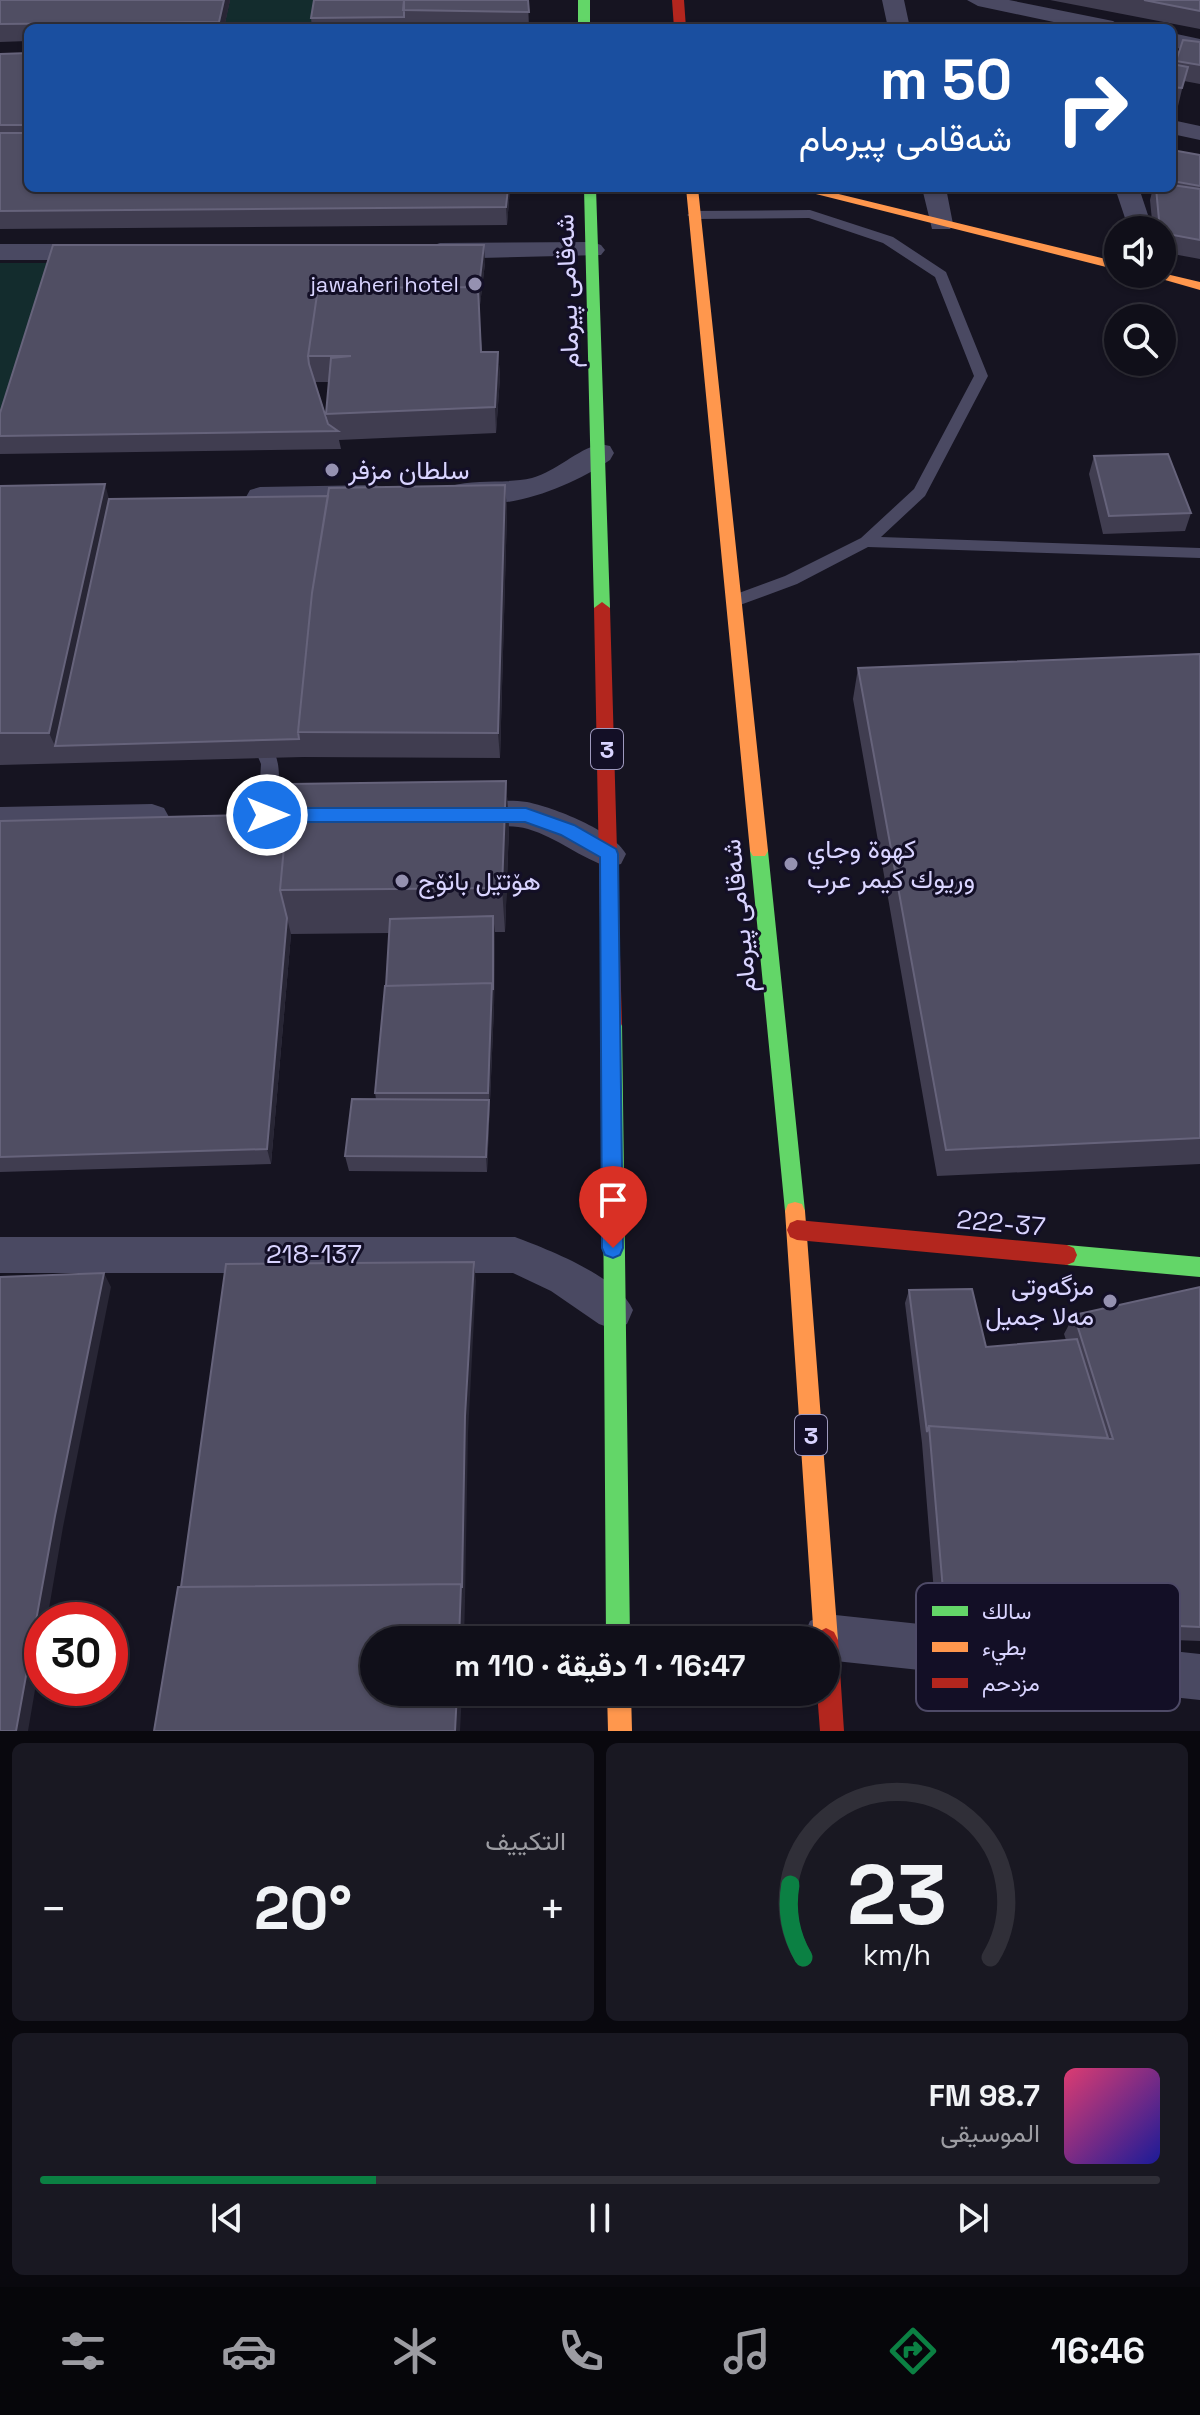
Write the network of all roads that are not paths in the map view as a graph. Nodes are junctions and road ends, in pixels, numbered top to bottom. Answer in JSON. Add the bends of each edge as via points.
{"nodes":[{"id":1,"x":584,"y":0,"type":"edge"},
{"id":2,"x":678,"y":0,"type":"edge"},
{"id":3,"x":893,"y":0,"type":"edge"},
{"id":4,"x":978,"y":0,"type":"edge"},
{"id":5,"x":1070,"y":23,"type":"edge"},
{"id":6,"x":584,"y":24,"type":"edge"},
{"id":7,"x":680,"y":24,"type":"edge"},
{"id":8,"x":898,"y":24,"type":"edge"},
{"id":9,"x":1176,"y":41,"type":"edge"},
{"id":10,"x":1200,"y":46,"type":"edge"},
{"id":11,"x":1176,"y":128,"type":"edge"},
{"id":12,"x":1200,"y":133,"type":"edge"},
{"id":13,"x":590,"y":192,"type":"edge"},
{"id":14,"x":692,"y":192,"type":"edge"},
{"id":15,"x":814,"y":192,"type":"edge"},
{"id":16,"x":935,"y":192,"type":"edge"},
{"id":17,"x":1128,"y":192,"type":"edge"},
{"id":18,"x":694,"y":215,"type":"junction"},
{"id":19,"x":1136,"y":216,"type":"edge"},
{"id":20,"x":941,"y":224,"type":"junction"},
{"id":21,"x":592,"y":250,"type":"junction"},
{"id":22,"x":409,"y":251,"type":"edge"},
{"id":23,"x":0,"y":252,"type":"edge"},
{"id":24,"x":126,"y":252,"type":"edge"},
{"id":25,"x":1104,"y":263,"type":"edge"},
{"id":26,"x":1176,"y":280,"type":"edge"},
{"id":27,"x":1200,"y":286,"type":"edge"},
{"id":28,"x":600,"y":453,"type":"junction"},
{"id":29,"x":429,"y":493,"type":"edge"},
{"id":30,"x":397,"y":494,"type":"edge"},
{"id":31,"x":238,"y":498,"type":"edge"},
{"id":32,"x":866,"y":542,"type":"junction"},
{"id":33,"x":1200,"y":553,"type":"edge"},
{"id":34,"x":734,"y":601,"type":"junction"},
{"id":35,"x":233,"y":739,"type":"edge"},
{"id":36,"x":435,"y":815,"type":"edge"},
{"id":37,"x":267,"y":816,"type":"edge"},
{"id":38,"x":189,"y":817,"type":"edge"},
{"id":39,"x":0,"y":820,"type":"edge"},
{"id":40,"x":609,"y":854,"type":"junction"},
{"id":41,"x":797,"y":1230,"type":"junction"},
{"id":42,"x":0,"y":1255,"type":"edge"},
{"id":43,"x":1200,"y":1267,"type":"edge"},
{"id":44,"x":613,"y":1310,"type":"junction"},
{"id":45,"x":618,"y":1626,"type":"edge"},
{"id":46,"x":825,"y":1626,"type":"edge"},
{"id":47,"x":840,"y":1640,"type":"edge"},
{"id":48,"x":916,"y":1648,"type":"edge"},
{"id":49,"x":1180,"y":1675,"type":"edge"},
{"id":50,"x":1200,"y":1677,"type":"edge"},
{"id":51,"x":619,"y":1706,"type":"edge"},
{"id":52,"x":830,"y":1706,"type":"edge"},
{"id":53,"x":620,"y":1731,"type":"edge"},
{"id":54,"x":832,"y":1731,"type":"edge"}],
"edges":[{"from":1,"to":6,"type":"main road"},
{"from":2,"to":7,"type":"main road"},
{"from":3,"to":8,"type":"street"},
{"from":4,"to":5,"type":"street"},
{"from":9,"to":10,"type":"street"},
{"from":11,"to":12,"type":"street"},
{"from":13,"to":21,"type":"main road","name":"شەقامی پیرمام","number":"3"},
{"from":14,"to":18,"type":"main road","name":"شەقامی پیرمام","number":"3"},
{"from":15,"to":20,"type":"main road"},
{"from":16,"to":20,"type":"street"},
{"from":17,"to":19,"type":"street"},
{"from":18,"to":32,"type":"lane","via":[[810,214],[888,240],[941,275],[981,376],[920,492]]},
{"from":18,"to":34,"type":"main road","name":"شەقامی پیرمام","number":"3"},
{"from":20,"to":25,"type":"main road"},
{"from":21,"to":22,"type":"street"},
{"from":21,"to":28,"type":"main road","name":"شەقامی پیرمام","number":"3"},
{"from":23,"to":24,"type":"street"},
{"from":26,"to":27,"type":"main road"},
{"from":28,"to":29,"type":"street","via":[[566,477],[524,491]]},
{"from":28,"to":40,"type":"main road","name":"شەقامی پیرمام","number":"3"},
{"from":30,"to":31,"type":"street"},
{"from":32,"to":33,"type":"lane"},
{"from":32,"to":34,"type":"lane","via":[[791,580]]},
{"from":34,"to":41,"type":"main road","name":"شەقامی پیرمام","number":"3"},
{"from":35,"to":37,"type":"lane","via":[[254,741],[270,756]]},
{"from":36,"to":40,"type":"street","via":[[526,815],[568,830]]},
{"from":38,"to":39,"type":"street"},
{"from":40,"to":44,"type":"main road","name":"شەقامی پیرمام","number":"3"},
{"from":41,"to":43,"type":"main road","name":"222-37"},
{"from":41,"to":46,"type":"main road","name":"شەقامی پیرمام","number":"3"},
{"from":42,"to":44,"type":"street","name":"218-137","via":[[515,1255],[565,1278]]},
{"from":44,"to":45,"type":"main road","name":"شەقامی پیرمام","number":"3"},
{"from":47,"to":48,"type":"street"},
{"from":49,"to":50,"type":"street"},
{"from":51,"to":53,"type":"main road"},
{"from":52,"to":54,"type":"main road","name":"شەقامی پیرمام","number":"3"}]}
